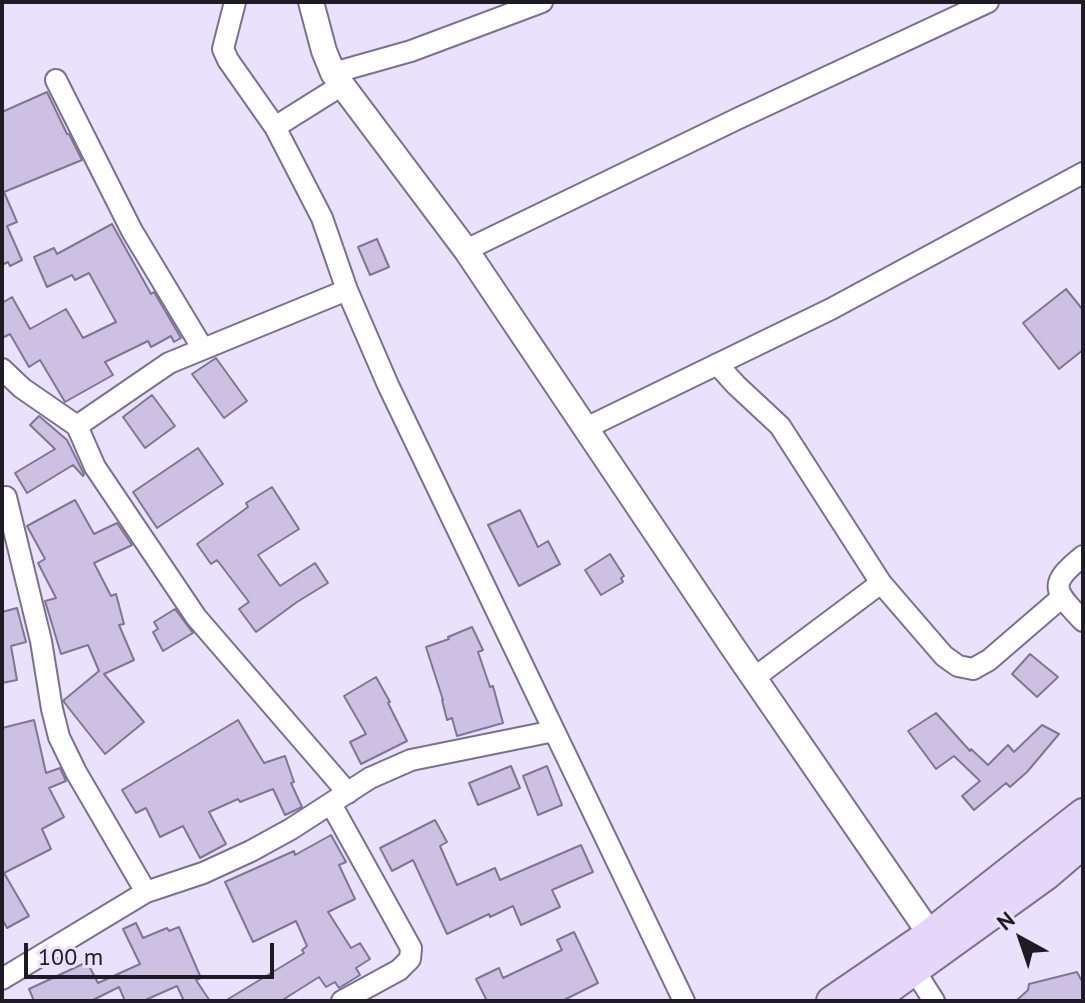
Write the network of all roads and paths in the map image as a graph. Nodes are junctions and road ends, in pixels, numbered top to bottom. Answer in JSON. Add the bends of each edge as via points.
{"nodes":[{"id":1,"x":235,"y":2,"type":"edge"},
{"id":2,"x":311,"y":2,"type":"edge"},
{"id":3,"x":542,"y":2,"type":"edge"},
{"id":4,"x":988,"y":2,"type":"edge"},
{"id":5,"x":338,"y":79,"type":"junction"},
{"id":6,"x":56,"y":80,"type":"dead end"},
{"id":7,"x":275,"y":127,"type":"junction"},
{"id":8,"x":1083,"y":173,"type":"edge"},
{"id":9,"x":466,"y":250,"type":"junction"},
{"id":10,"x":347,"y":290,"type":"junction"},
{"id":11,"x":203,"y":349,"type":"junction"},
{"id":12,"x":717,"y":364,"type":"junction"},
{"id":13,"x":2,"y":369,"type":"edge"},
{"id":14,"x":77,"y":426,"type":"junction"},
{"id":15,"x":586,"y":428,"type":"junction"},
{"id":16,"x":6,"y":497,"type":"dead end"},
{"id":17,"x":1083,"y":556,"type":"edge"},
{"id":18,"x":881,"y":583,"type":"junction"},
{"id":19,"x":1061,"y":598,"type":"junction"},
{"id":20,"x":1083,"y":621,"type":"edge"},
{"id":21,"x":754,"y":678,"type":"junction"},
{"id":22,"x":554,"y":731,"type":"junction"},
{"id":23,"x":339,"y":798,"type":"junction"},
{"id":24,"x":1083,"y":813,"type":"edge"},
{"id":25,"x":1083,"y":844,"type":"edge"},
{"id":26,"x":1038,"y":866,"type":"junction"},
{"id":27,"x":146,"y":892,"type":"junction"},
{"id":28,"x":936,"y":943,"type":"junction"},
{"id":29,"x":909,"y":962,"type":"junction"},
{"id":30,"x":2,"y":979,"type":"edge"},
{"id":31,"x":342,"y":1001,"type":"edge"},
{"id":32,"x":684,"y":1001,"type":"edge"},
{"id":33,"x":831,"y":1001,"type":"edge"},
{"id":34,"x":872,"y":1001,"type":"edge"},
{"id":35,"x":934,"y":1001,"type":"edge"}],
"edges":[{"from":1,"to":7,"type":"street","via":[[223,49]]},
{"from":2,"to":5,"type":"street"},
{"from":3,"to":5,"type":"street"},
{"from":4,"to":9,"type":"street"},
{"from":5,"to":7,"type":"street"},
{"from":5,"to":9,"type":"street"},
{"from":6,"to":11,"type":"street","via":[[132,231]]},
{"from":7,"to":10,"type":"street","via":[[322,218]]},
{"from":8,"to":12,"type":"street"},
{"from":9,"to":15,"type":"street"},
{"from":10,"to":11,"type":"street"},
{"from":10,"to":22,"type":"street"},
{"from":11,"to":14,"type":"street","via":[[169,363]]},
{"from":12,"to":15,"type":"street"},
{"from":12,"to":18,"type":"street","via":[[780,426]]},
{"from":13,"to":14,"type":"street"},
{"from":14,"to":23,"type":"street","via":[[95,467],[196,617]]},
{"from":15,"to":21,"type":"street"},
{"from":16,"to":27,"type":"street","via":[[59,737]]},
{"from":17,"to":19,"type":"street","via":[[1061,576]]},
{"from":18,"to":19,"type":"street","via":[[944,656],[973,669]]},
{"from":18,"to":21,"type":"street"},
{"from":19,"to":20,"type":"street"},
{"from":21,"to":28,"type":"street"},
{"from":22,"to":23,"type":"street","via":[[411,760]]},
{"from":22,"to":32,"type":"street"},
{"from":23,"to":27,"type":"street","via":[[251,851]]},
{"from":23,"to":31,"type":"street","via":[[411,948],[410,959],[399,970]]},
{"from":24,"to":26,"type":"main road"},
{"from":25,"to":26,"type":"main road"},
{"from":26,"to":28,"type":"main road"},
{"from":27,"to":30,"type":"street"},
{"from":28,"to":29,"type":"main road"},
{"from":29,"to":33,"type":"main road"},
{"from":29,"to":34,"type":"main road"},
{"from":29,"to":35,"type":"street"}]}
